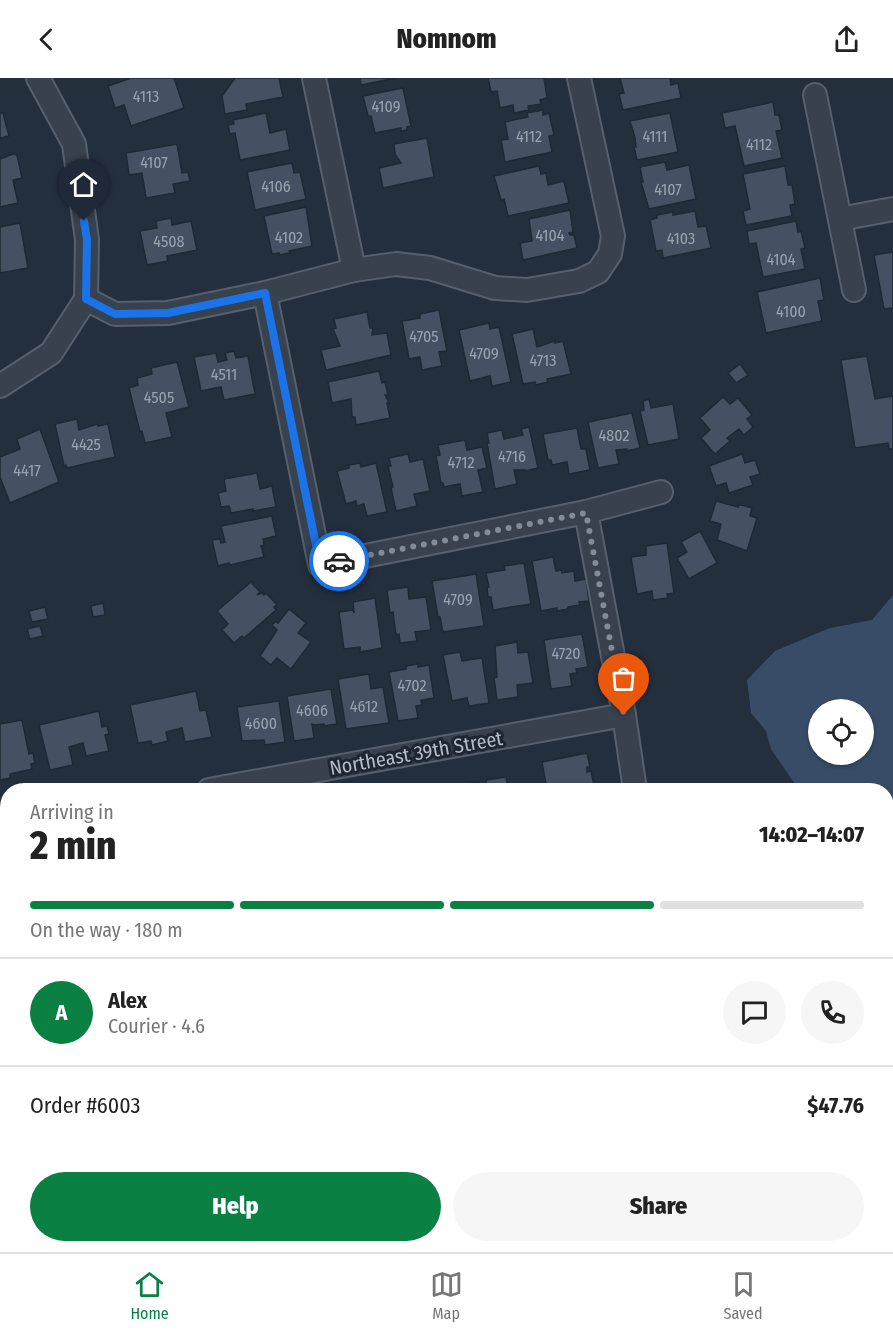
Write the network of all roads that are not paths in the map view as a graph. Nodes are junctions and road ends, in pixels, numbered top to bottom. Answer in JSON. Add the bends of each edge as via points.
{"nodes":[{"id":1,"x":38,"y":78,"type":"edge"},
{"id":2,"x":314,"y":78,"type":"edge"},
{"id":3,"x":579,"y":78,"type":"edge"},
{"id":4,"x":815,"y":94,"type":"dead end"},
{"id":5,"x":893,"y":208,"type":"edge"},
{"id":6,"x":840,"y":219,"type":"junction"},
{"id":7,"x":354,"y":270,"type":"junction"},
{"id":8,"x":854,"y":290,"type":"dead end"},
{"id":9,"x":265,"y":293,"type":"junction"},
{"id":10,"x":86,"y":299,"type":"junction"},
{"id":11,"x":0,"y":386,"type":"edge"},
{"id":12,"x":661,"y":492,"type":"dead end"},
{"id":13,"x":586,"y":513,"type":"junction"},
{"id":14,"x":624,"y":715,"type":"junction"},
{"id":15,"x":248,"y":783,"type":"edge"},
{"id":16,"x":634,"y":783,"type":"edge"}],
"edges":[{"from":1,"to":10,"type":"street","via":[[74,144],[87,240]]},
{"from":2,"to":7,"type":"street"},
{"from":3,"to":7,"type":"street","via":[[613,236],[610,254],[598,272],[579,281],[527,290],[495,288],[419,266],[396,264]]},
{"from":4,"to":6,"type":"street"},
{"from":5,"to":6,"type":"street"},
{"from":6,"to":8,"type":"street"},
{"from":7,"to":9,"type":"street"},
{"from":9,"to":10,"type":"street","via":[[168,313],[115,314]]},
{"from":9,"to":13,"type":"street","via":[[320,565]]},
{"from":10,"to":11,"type":"street","via":[[51,353]]},
{"from":12,"to":13,"type":"street"},
{"from":13,"to":14,"type":"street"},
{"from":14,"to":15,"type":"street","name":"Northeast 39th Street"},
{"from":14,"to":16,"type":"street"}]}
